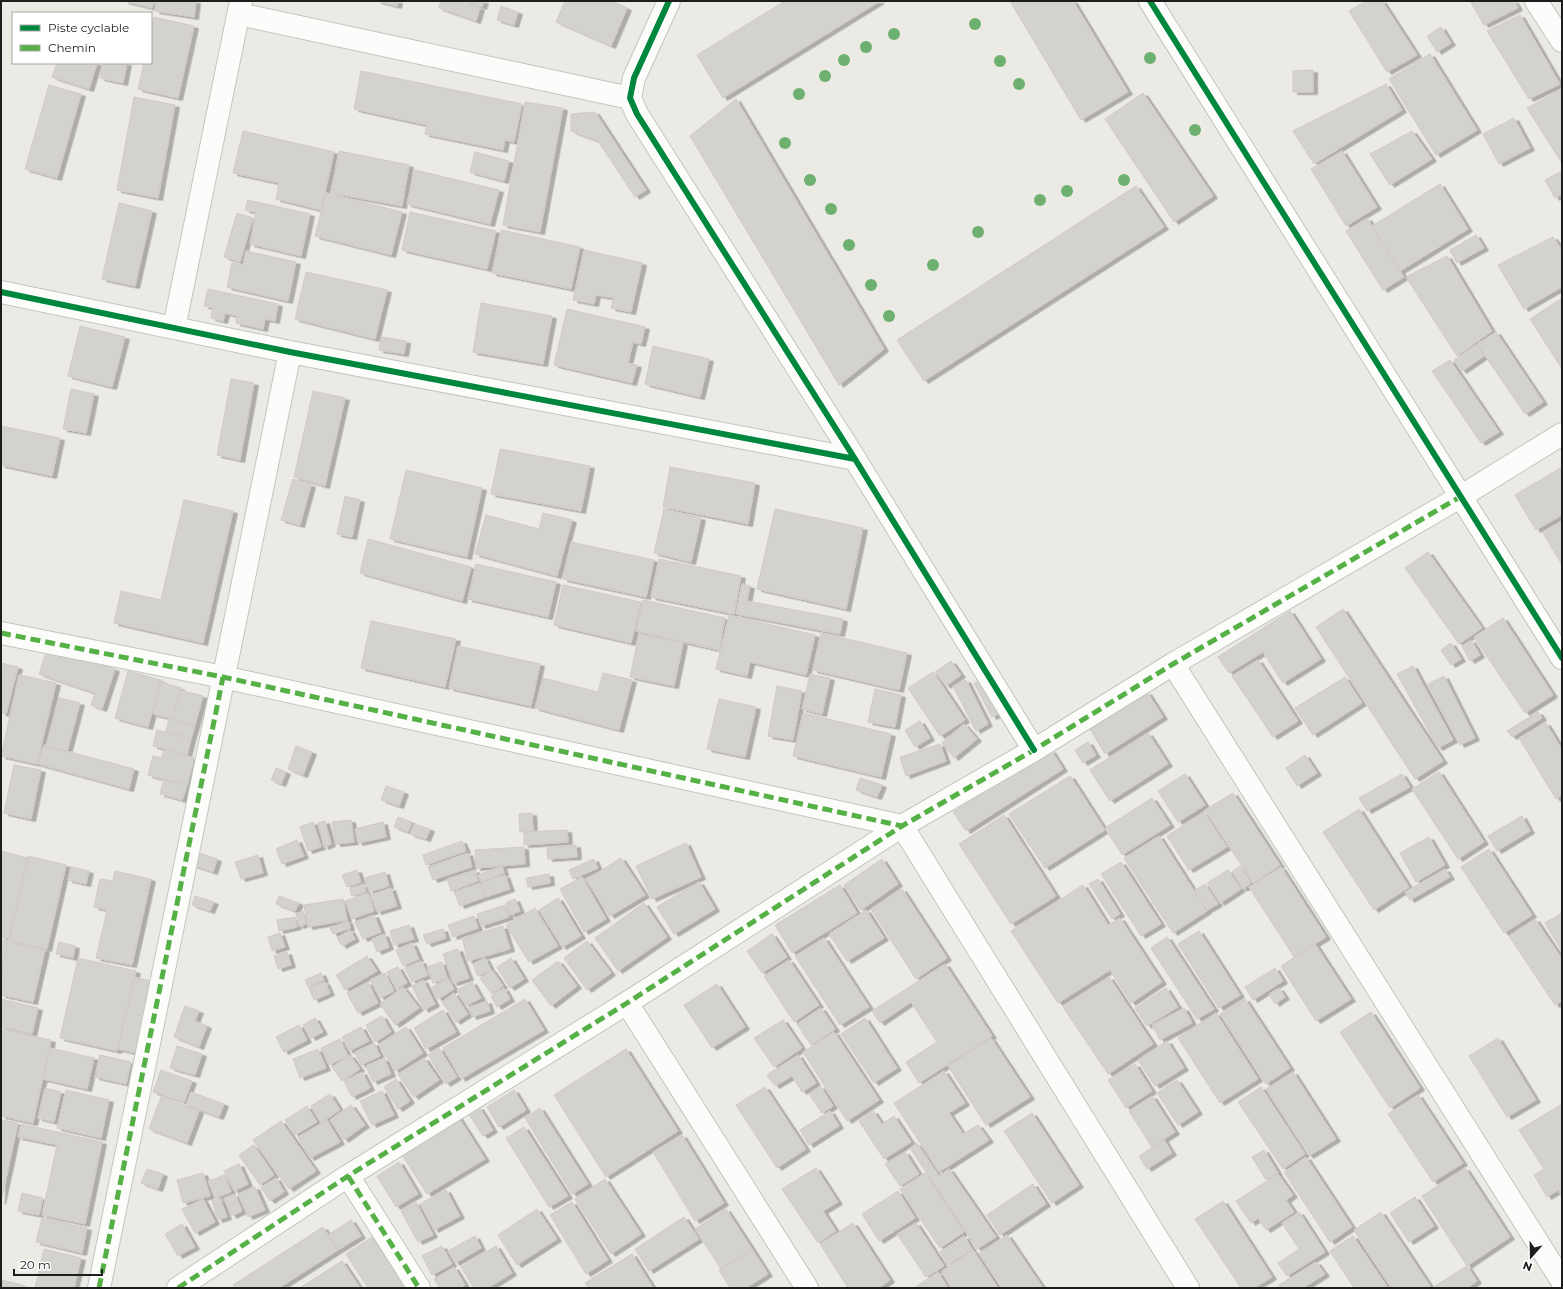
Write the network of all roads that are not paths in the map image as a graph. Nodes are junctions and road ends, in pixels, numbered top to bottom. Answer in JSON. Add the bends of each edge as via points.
{"nodes":[{"id":1,"x":669,"y":1,"type":"edge"},
{"id":2,"x":1150,"y":1,"type":"edge"},
{"id":3,"x":1536,"y":1,"type":"edge"},
{"id":4,"x":240,"y":7,"type":"edge"},
{"id":5,"x":1562,"y":41,"type":"edge"},
{"id":6,"x":630,"y":98,"type":"junction"},
{"id":7,"x":1,"y":292,"type":"edge"},
{"id":8,"x":174,"y":328,"type":"junction"},
{"id":9,"x":290,"y":352,"type":"junction"},
{"id":10,"x":1562,"y":434,"type":"edge"},
{"id":11,"x":854,"y":459,"type":"junction"},
{"id":12,"x":1460,"y":497,"type":"junction"},
{"id":13,"x":1,"y":632,"type":"edge"},
{"id":14,"x":1562,"y":658,"type":"edge"},
{"id":15,"x":1173,"y":664,"type":"junction"},
{"id":16,"x":223,"y":677,"type":"junction"},
{"id":17,"x":1034,"y":750,"type":"junction"},
{"id":18,"x":902,"y":826,"type":"junction"},
{"id":19,"x":627,"y":1003,"type":"junction"},
{"id":20,"x":348,"y":1176,"type":"junction"},
{"id":21,"x":1562,"y":1281,"type":"edge"},
{"id":22,"x":99,"y":1288,"type":"edge"},
{"id":23,"x":178,"y":1288,"type":"edge"},
{"id":24,"x":418,"y":1288,"type":"edge"},
{"id":25,"x":806,"y":1288,"type":"edge"},
{"id":26,"x":1188,"y":1288,"type":"edge"}],
"edges":[{"from":1,"to":6,"type":"street","via":[[634,78]]},
{"from":2,"to":12,"type":"street"},
{"from":3,"to":5,"type":"street"},
{"from":4,"to":6,"type":"street"},
{"from":4,"to":8,"type":"street"},
{"from":6,"to":11,"type":"street","via":[[637,114]]},
{"from":7,"to":8,"type":"street"},
{"from":8,"to":9,"type":"street"},
{"from":9,"to":11,"type":"street"},
{"from":9,"to":16,"type":"street"},
{"from":10,"to":12,"type":"street"},
{"from":11,"to":17,"type":"street"},
{"from":12,"to":14,"type":"street"},
{"from":12,"to":15,"type":"street"},
{"from":13,"to":16,"type":"street"},
{"from":15,"to":17,"type":"street"},
{"from":15,"to":21,"type":"street"},
{"from":16,"to":18,"type":"street"},
{"from":16,"to":22,"type":"street"},
{"from":17,"to":18,"type":"street"},
{"from":18,"to":19,"type":"street"},
{"from":18,"to":26,"type":"street"},
{"from":19,"to":20,"type":"street"},
{"from":19,"to":25,"type":"street"},
{"from":20,"to":23,"type":"street"},
{"from":20,"to":24,"type":"street"}]}
